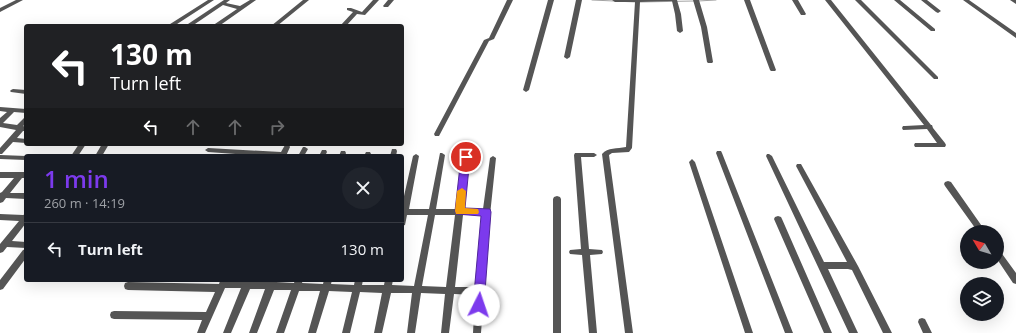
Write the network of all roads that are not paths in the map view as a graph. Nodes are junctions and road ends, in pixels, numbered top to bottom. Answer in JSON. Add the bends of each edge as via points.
{"nodes":[{"id":1,"x":20,"y":0,"type":"edge"},
{"id":2,"x":211,"y":0,"type":"edge"},
{"id":3,"x":253,"y":0,"type":"edge"},
{"id":4,"x":306,"y":0,"type":"edge"},
{"id":5,"x":376,"y":0,"type":"edge"},
{"id":6,"x":391,"y":0,"type":"edge"},
{"id":7,"x":510,"y":0,"type":"edge"},
{"id":8,"x":551,"y":0,"type":"edge"},
{"id":9,"x":579,"y":0,"type":"edge"},
{"id":10,"x":615,"y":0,"type":"edge"},
{"id":11,"x":631,"y":0,"type":"edge"},
{"id":12,"x":638,"y":0,"type":"edge"},
{"id":13,"x":673,"y":0,"type":"edge"},
{"id":14,"x":696,"y":0,"type":"edge"},
{"id":15,"x":746,"y":0,"type":"edge"},
{"id":16,"x":795,"y":0,"type":"edge"},
{"id":17,"x":828,"y":0,"type":"edge"},
{"id":18,"x":858,"y":0,"type":"edge"},
{"id":19,"x":897,"y":0,"type":"edge"},
{"id":20,"x":924,"y":0,"type":"edge"},
{"id":21,"x":966,"y":0,"type":"edge"},
{"id":22,"x":1013,"y":0,"type":"edge"},
{"id":23,"x":224,"y":2,"type":"edge"},
{"id":24,"x":1016,"y":2,"type":"edge"},
{"id":25,"x":386,"y":6,"type":"dead end"},
{"id":26,"x":241,"y":8,"type":"junction"},
{"id":27,"x":349,"y":9,"type":"dead end"},
{"id":28,"x":0,"y":10,"type":"edge"},
{"id":29,"x":938,"y":11,"type":"dead end"},
{"id":30,"x":356,"y":12,"type":"junction"},
{"id":31,"x":803,"y":14,"type":"dead end"},
{"id":32,"x":173,"y":24,"type":"edge"},
{"id":33,"x":191,"y":24,"type":"edge"},
{"id":34,"x":218,"y":24,"type":"edge"},
{"id":35,"x":276,"y":24,"type":"edge"},
{"id":36,"x":345,"y":24,"type":"edge"},
{"id":37,"x":933,"y":30,"type":"dead end"},
{"id":38,"x":680,"y":31,"type":"dead end"},
{"id":39,"x":1016,"y":36,"type":"edge"},
{"id":40,"x":567,"y":57,"type":"dead end"},
{"id":41,"x":710,"y":62,"type":"dead end"},
{"id":42,"x":774,"y":70,"type":"dead end"},
{"id":43,"x":936,"y":78,"type":"dead end"},
{"id":44,"x":526,"y":90,"type":"dead end"},
{"id":45,"x":13,"y":91,"type":"dead end"},
{"id":46,"x":24,"y":92,"type":"edge"},
{"id":47,"x":0,"y":109,"type":"edge"},
{"id":48,"x":12,"y":110,"type":"junction"},
{"id":49,"x":24,"y":111,"type":"edge"},
{"id":50,"x":0,"y":122,"type":"edge"},
{"id":51,"x":0,"y":125,"type":"edge"},
{"id":52,"x":930,"y":127,"type":"junction"},
{"id":53,"x":22,"y":128,"type":"edge"},
{"id":54,"x":905,"y":128,"type":"dead end"},
{"id":55,"x":437,"y":134,"type":"dead end"},
{"id":56,"x":11,"y":140,"type":"junction"},
{"id":57,"x":24,"y":141,"type":"edge"},
{"id":58,"x":917,"y":145,"type":"dead end"},
{"id":59,"x":287,"y":147,"type":"dead end"},
{"id":60,"x":208,"y":150,"type":"dead end"},
{"id":61,"x":0,"y":152,"type":"edge"},
{"id":62,"x":719,"y":153,"type":"dead end"},
{"id":63,"x":258,"y":154,"type":"edge"},
{"id":64,"x":284,"y":154,"type":"edge"},
{"id":65,"x":442,"y":155,"type":"dead end"},
{"id":66,"x":594,"y":155,"type":"dead end"},
{"id":67,"x":416,"y":156,"type":"dead end"},
{"id":68,"x":769,"y":156,"type":"dead end"},
{"id":69,"x":0,"y":157,"type":"edge"},
{"id":70,"x":466,"y":157,"type":"dead end"},
{"id":71,"x":24,"y":158,"type":"edge"},
{"id":72,"x":493,"y":158,"type":"dead end"},
{"id":73,"x":692,"y":162,"type":"dead end"},
{"id":74,"x":799,"y":166,"type":"dead end"},
{"id":75,"x":0,"y":175,"type":"edge"},
{"id":76,"x":20,"y":175,"type":"edge"},
{"id":77,"x":948,"y":184,"type":"dead end"},
{"id":78,"x":1,"y":196,"type":"edge"},
{"id":79,"x":24,"y":196,"type":"edge"},
{"id":80,"x":557,"y":199,"type":"dead end"},
{"id":81,"x":404,"y":208,"type":"edge"},
{"id":82,"x":459,"y":211,"type":"junction"},
{"id":83,"x":404,"y":212,"type":"edge"},
{"id":84,"x":432,"y":212,"type":"junction"},
{"id":85,"x":486,"y":212,"type":"junction"},
{"id":86,"x":0,"y":217,"type":"edge"},
{"id":87,"x":24,"y":217,"type":"edge"},
{"id":88,"x":24,"y":219,"type":"edge"},
{"id":89,"x":778,"y":219,"type":"dead end"},
{"id":90,"x":977,"y":225,"type":"edge"},
{"id":91,"x":3,"y":242,"type":"edge"},
{"id":92,"x":24,"y":245,"type":"edge"},
{"id":93,"x":573,"y":252,"type":"dead end"},
{"id":94,"x":599,"y":252,"type":"dead end"},
{"id":95,"x":586,"y":253,"type":"junction"},
{"id":96,"x":24,"y":255,"type":"edge"},
{"id":97,"x":1004,"y":263,"type":"edge"},
{"id":98,"x":823,"y":266,"type":"junction"},
{"id":99,"x":855,"y":268,"type":"junction"},
{"id":100,"x":1016,"y":280,"type":"edge"},
{"id":101,"x":389,"y":282,"type":"edge"},
{"id":102,"x":248,"y":283,"type":"edge"},
{"id":103,"x":272,"y":283,"type":"edge"},
{"id":104,"x":223,"y":284,"type":"edge"},
{"id":105,"x":297,"y":284,"type":"edge"},
{"id":106,"x":327,"y":284,"type":"edge"},
{"id":107,"x":358,"y":284,"type":"edge"},
{"id":108,"x":0,"y":286,"type":"edge"},
{"id":109,"x":128,"y":286,"type":"dead end"},
{"id":110,"x":387,"y":289,"type":"junction"},
{"id":111,"x":417,"y":291,"type":"junction"},
{"id":112,"x":450,"y":291,"type":"junction"},
{"id":113,"x":480,"y":291,"type":"junction"},
{"id":114,"x":114,"y":315,"type":"dead end"},
{"id":115,"x":208,"y":316,"type":"junction"},
{"id":116,"x":922,"y":322,"type":"dead end"},
{"id":117,"x":201,"y":333,"type":"edge"},
{"id":118,"x":227,"y":333,"type":"edge"},
{"id":119,"x":253,"y":333,"type":"edge"},
{"id":120,"x":280,"y":333,"type":"edge"},
{"id":121,"x":312,"y":333,"type":"edge"},
{"id":122,"x":346,"y":333,"type":"edge"},
{"id":123,"x":378,"y":333,"type":"edge"},
{"id":124,"x":411,"y":333,"type":"edge"},
{"id":125,"x":445,"y":333,"type":"edge"},
{"id":126,"x":476,"y":333,"type":"edge"},
{"id":127,"x":557,"y":333,"type":"edge"},
{"id":128,"x":593,"y":333,"type":"edge"},
{"id":129,"x":629,"y":333,"type":"edge"},
{"id":130,"x":748,"y":333,"type":"edge"},
{"id":131,"x":789,"y":333,"type":"edge"},
{"id":132,"x":828,"y":333,"type":"edge"},
{"id":133,"x":854,"y":333,"type":"edge"},
{"id":134,"x":888,"y":333,"type":"edge"},
{"id":135,"x":928,"y":333,"type":"edge"}],
"edges":[{"from":1,"to":28,"type":"street"},
{"from":2,"to":32,"type":"street"},
{"from":3,"to":26,"type":"street"},
{"from":4,"to":35,"type":"street"},
{"from":5,"to":30,"type":"street","via":[[363,14]]},
{"from":6,"to":25,"type":"street"},
{"from":7,"to":55,"type":"street"},
{"from":8,"to":44,"type":"street"},
{"from":9,"to":40,"type":"street"},
{"from":10,"to":11,"type":"street"},
{"from":11,"to":12,"type":"street"},
{"from":12,"to":13,"type":"street"},
{"from":12,"to":129,"type":"street","via":[[629,148],[605,154]]},
{"from":13,"to":38,"type":"street"},
{"from":14,"to":41,"type":"street"},
{"from":15,"to":42,"type":"street"},
{"from":16,"to":31,"type":"street"},
{"from":17,"to":52,"type":"street"},
{"from":18,"to":43,"type":"street"},
{"from":19,"to":37,"type":"street"},
{"from":20,"to":29,"type":"street"},
{"from":21,"to":39,"type":"street"},
{"from":22,"to":24,"type":"street"},
{"from":23,"to":26,"type":"street"},
{"from":23,"to":33,"type":"street"},
{"from":26,"to":34,"type":"street"},
{"from":27,"to":30,"type":"street"},
{"from":30,"to":36,"type":"street"},
{"from":45,"to":46,"type":"street"},
{"from":47,"to":48,"type":"street"},
{"from":48,"to":49,"type":"street"},
{"from":48,"to":50,"type":"street"},
{"from":51,"to":53,"type":"street"},
{"from":52,"to":54,"type":"street"},
{"from":52,"to":58,"type":"street","via":[[944,145]]},
{"from":53,"to":56,"type":"street"},
{"from":56,"to":57,"type":"street"},
{"from":56,"to":61,"type":"street"},
{"from":59,"to":64,"type":"street"},
{"from":60,"to":63,"type":"street"},
{"from":62,"to":131,"type":"street"},
{"from":65,"to":84,"type":"street"},
{"from":66,"to":95,"type":"street","via":[[578,155]]},
{"from":67,"to":81,"type":"street"},
{"from":68,"to":98,"type":"street"},
{"from":69,"to":71,"type":"street"},
{"from":70,"to":82,"type":"street"},
{"from":72,"to":85,"type":"street"},
{"from":73,"to":130,"type":"street"},
{"from":74,"to":99,"type":"street"},
{"from":75,"to":76,"type":"street"},
{"from":76,"to":78,"type":"street"},
{"from":77,"to":90,"type":"street"},
{"from":78,"to":79,"type":"street"},
{"from":80,"to":127,"type":"street"},
{"from":82,"to":84,"type":"street"},
{"from":82,"to":85,"type":"street"},
{"from":82,"to":112,"type":"street"},
{"from":83,"to":84,"type":"street"},
{"from":84,"to":111,"type":"street"},
{"from":85,"to":113,"type":"street"},
{"from":86,"to":87,"type":"street"},
{"from":88,"to":91,"type":"street"},
{"from":89,"to":132,"type":"street"},
{"from":91,"to":92,"type":"street"},
{"from":93,"to":95,"type":"street"},
{"from":94,"to":95,"type":"street"},
{"from":95,"to":128,"type":"street"},
{"from":96,"to":108,"type":"street"},
{"from":97,"to":100,"type":"street"},
{"from":98,"to":99,"type":"street","via":[[849,265]]},
{"from":98,"to":133,"type":"street"},
{"from":99,"to":134,"type":"street"},
{"from":101,"to":110,"type":"street"},
{"from":102,"to":103,"type":"street"},
{"from":102,"to":104,"type":"street"},
{"from":102,"to":118,"type":"street"},
{"from":103,"to":105,"type":"street"},
{"from":103,"to":119,"type":"street"},
{"from":104,"to":109,"type":"street"},
{"from":104,"to":115,"type":"street"},
{"from":105,"to":106,"type":"street"},
{"from":105,"to":120,"type":"street"},
{"from":106,"to":107,"type":"street"},
{"from":106,"to":121,"type":"street"},
{"from":107,"to":110,"type":"street"},
{"from":107,"to":122,"type":"street"},
{"from":110,"to":111,"type":"street"},
{"from":110,"to":123,"type":"street"},
{"from":111,"to":112,"type":"street"},
{"from":111,"to":124,"type":"street"},
{"from":112,"to":113,"type":"street"},
{"from":112,"to":125,"type":"street"},
{"from":113,"to":126,"type":"street"},
{"from":114,"to":115,"type":"street"},
{"from":115,"to":117,"type":"street"},
{"from":116,"to":135,"type":"street"}]}
